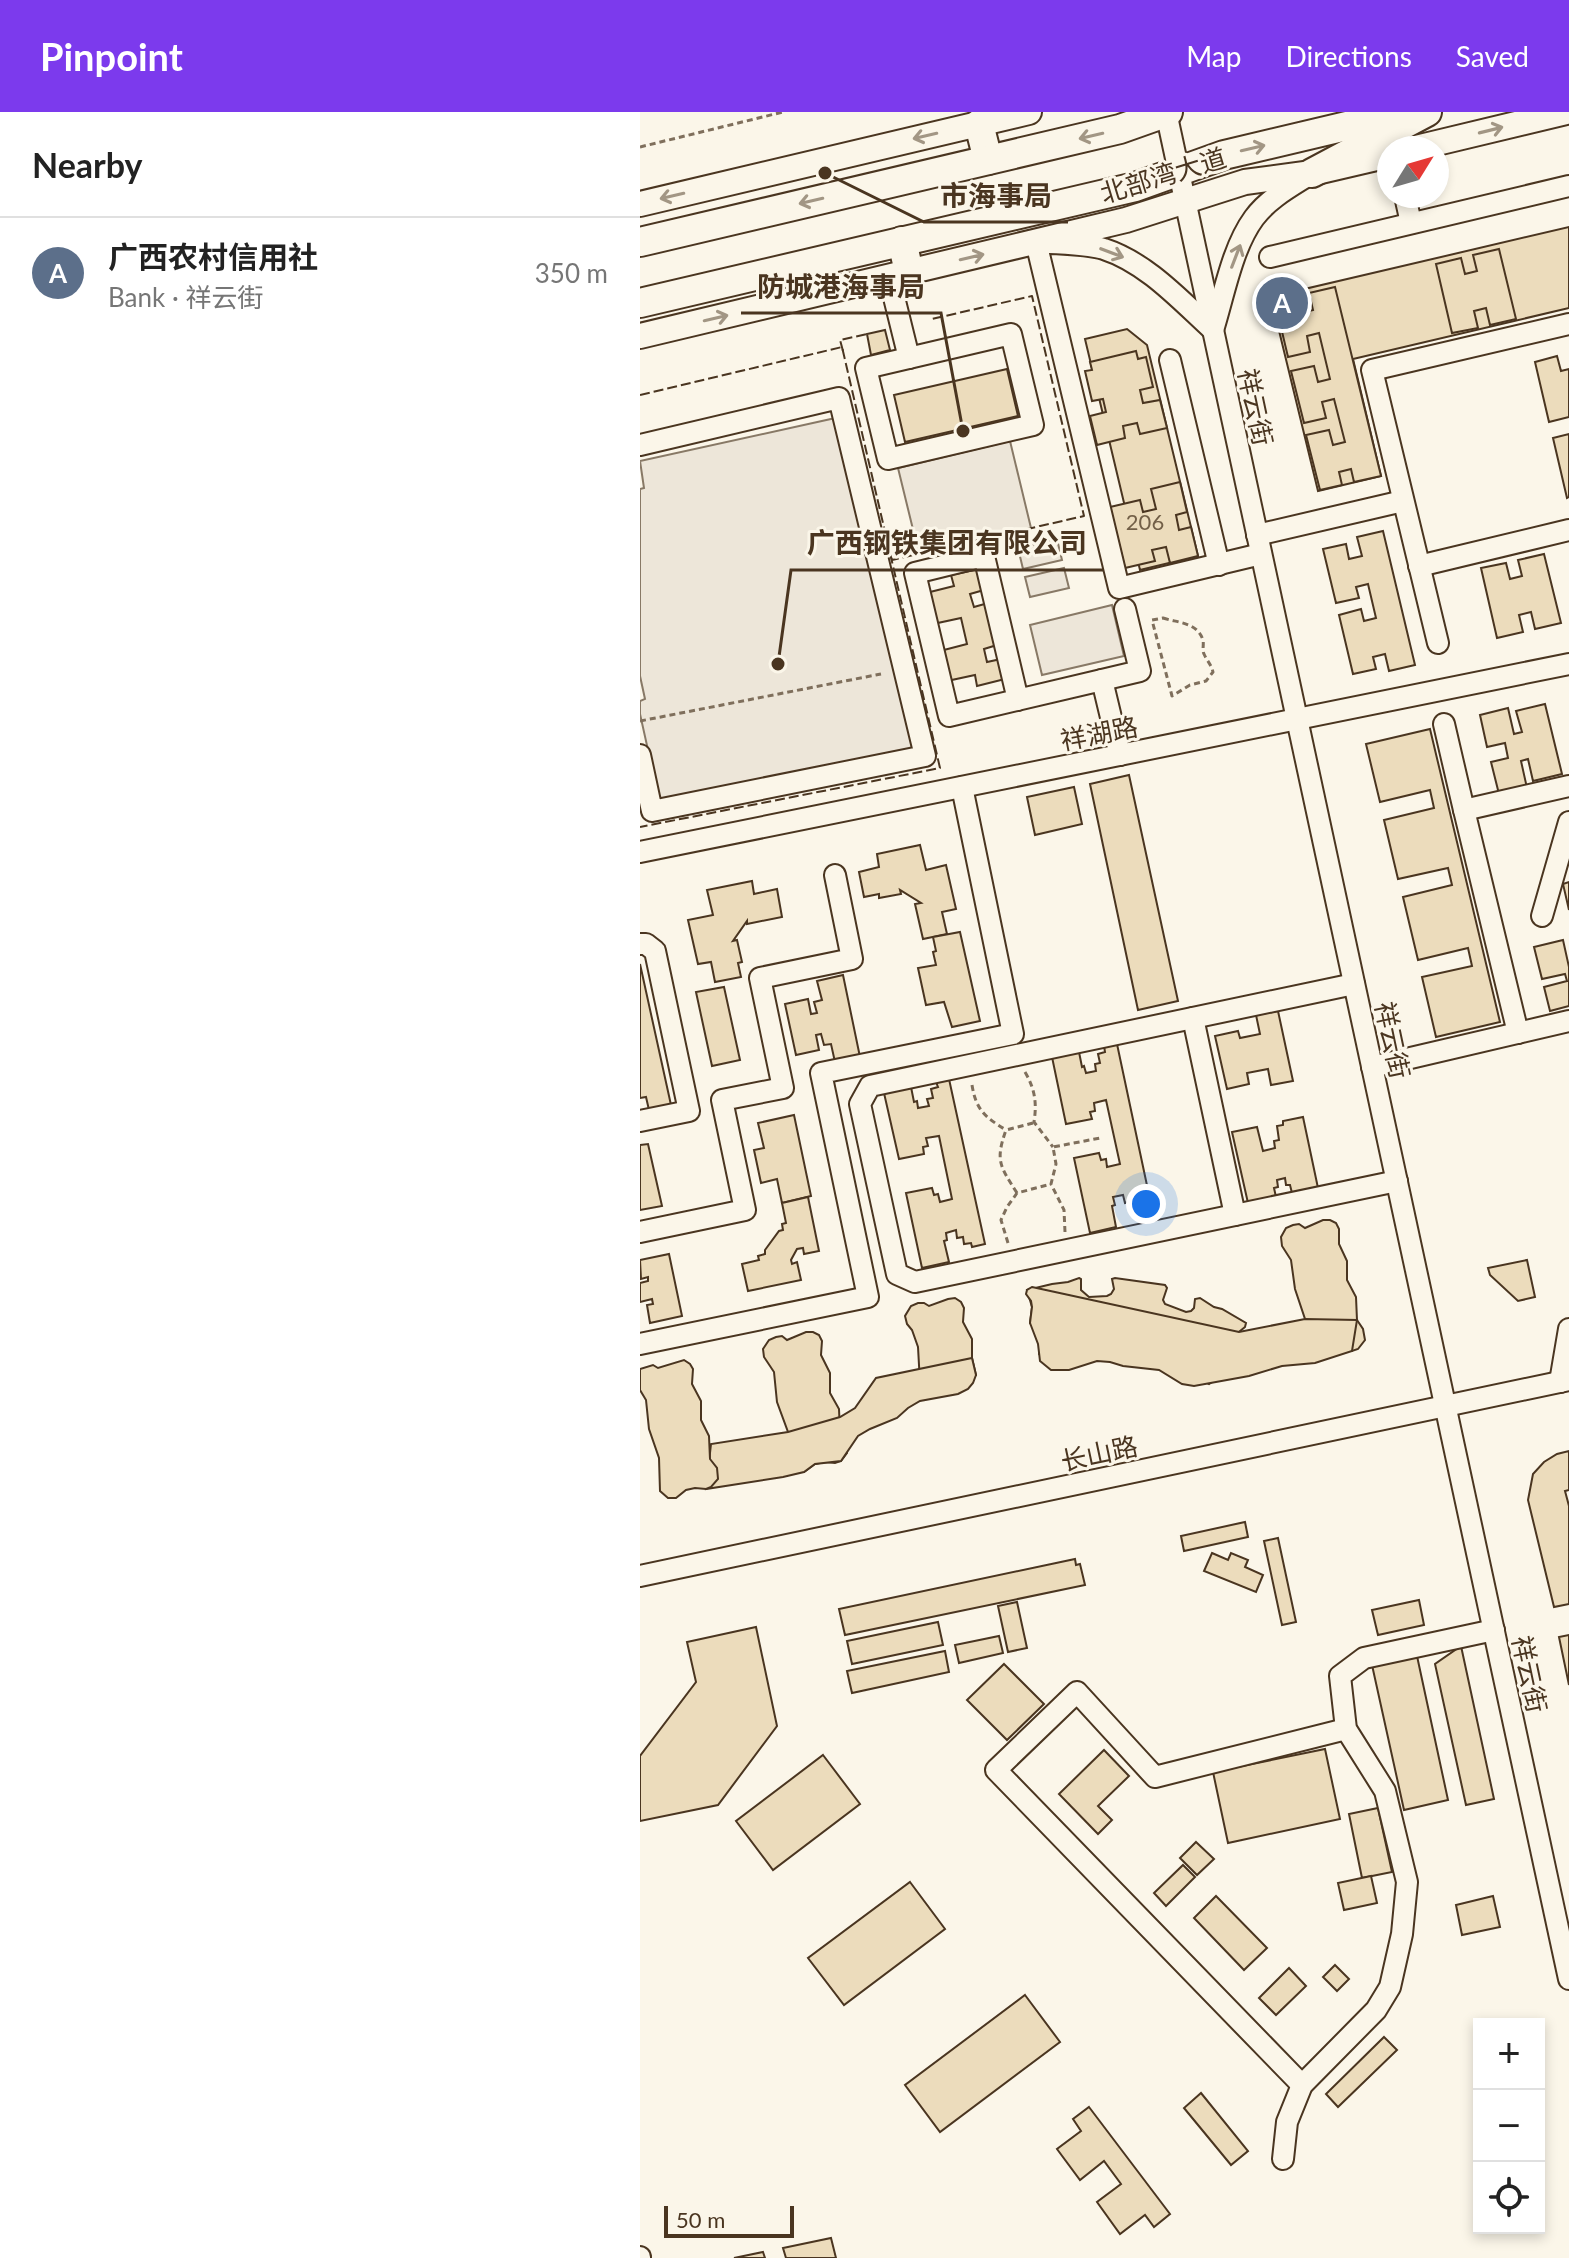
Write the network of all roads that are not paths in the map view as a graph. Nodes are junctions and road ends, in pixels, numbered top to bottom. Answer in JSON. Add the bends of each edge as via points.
{"nodes":[{"id":1,"x":1029,"y":112,"type":"edge"},
{"id":2,"x":1166,"y":112,"type":"edge"},
{"id":3,"x":1427,"y":112,"type":"edge"},
{"id":4,"x":1566,"y":112,"type":"edge"},
{"id":5,"x":979,"y":124,"type":"junction"},
{"id":6,"x":1395,"y":136,"type":"edge"},
{"id":7,"x":1377,"y":139,"type":"edge"},
{"id":8,"x":1449,"y":140,"type":"edge"},
{"id":9,"x":1377,"y":144,"type":"edge"},
{"id":10,"x":988,"y":160,"type":"junction"},
{"id":11,"x":1179,"y":171,"type":"junction"},
{"id":12,"x":1312,"y":173,"type":"junction"},
{"id":13,"x":1569,"y":186,"type":"edge"},
{"id":14,"x":1185,"y":201,"type":"junction"},
{"id":15,"x":640,"y":204,"type":"edge"},
{"id":16,"x":1408,"y":208,"type":"edge"},
{"id":17,"x":1411,"y":223,"type":"junction"},
{"id":18,"x":902,"y":241,"type":"junction"},
{"id":19,"x":640,"y":242,"type":"edge"},
{"id":20,"x":1036,"y":242,"type":"junction"},
{"id":21,"x":1270,"y":257,"type":"dead end"},
{"id":22,"x":899,"y":274,"type":"junction"},
{"id":23,"x":640,"y":303,"type":"edge"},
{"id":24,"x":1569,"y":324,"type":"edge"},
{"id":25,"x":1213,"y":330,"type":"junction"},
{"id":26,"x":640,"y":336,"type":"edge"},
{"id":27,"x":909,"y":358,"type":"junction"},
{"id":28,"x":1170,"y":360,"type":"dead end"},
{"id":29,"x":640,"y":445,"type":"edge"},
{"id":30,"x":1403,"y":501,"type":"junction"},
{"id":31,"x":1569,"y":530,"type":"edge"},
{"id":32,"x":1259,"y":545,"type":"junction"},
{"id":33,"x":1219,"y":565,"type":"junction"},
{"id":34,"x":1419,"y":566,"type":"junction"},
{"id":35,"x":1125,"y":609,"type":"dead end"},
{"id":36,"x":1438,"y":643,"type":"dead end"},
{"id":37,"x":1569,"y":664,"type":"edge"},
{"id":38,"x":1102,"y":680,"type":"junction"},
{"id":39,"x":1018,"y":700,"type":"junction"},
{"id":40,"x":1297,"y":719,"type":"junction"},
{"id":41,"x":1444,"y":724,"type":"dead end"},
{"id":42,"x":640,"y":755,"type":"edge"},
{"id":43,"x":1120,"y":755,"type":"junction"},
{"id":44,"x":1569,"y":786,"type":"edge"},
{"id":45,"x":962,"y":787,"type":"junction"},
{"id":46,"x":1464,"y":810,"type":"junction"},
{"id":47,"x":1569,"y":822,"type":"edge"},
{"id":48,"x":640,"y":852,"type":"edge"},
{"id":49,"x":835,"y":875,"type":"dead end"},
{"id":50,"x":1542,"y":916,"type":"dead end"},
{"id":51,"x":640,"y":944,"type":"edge"},
{"id":52,"x":1354,"y":984,"type":"junction"},
{"id":53,"x":1193,"y":1018,"type":"junction"},
{"id":54,"x":1569,"y":1021,"type":"edge"},
{"id":55,"x":1518,"y":1033,"type":"junction"},
{"id":56,"x":1372,"y":1067,"type":"junction"},
{"id":57,"x":640,"y":1121,"type":"edge"},
{"id":58,"x":1397,"y":1181,"type":"junction"},
{"id":59,"x":1235,"y":1215,"type":"junction"},
{"id":60,"x":640,"y":1232,"type":"edge"},
{"id":61,"x":1569,"y":1329,"type":"edge"},
{"id":62,"x":640,"y":1344,"type":"edge"},
{"id":63,"x":1564,"y":1381,"type":"edge"},
{"id":64,"x":1445,"y":1406,"type":"junction"},
{"id":65,"x":640,"y":1576,"type":"edge"},
{"id":66,"x":1494,"y":1630,"type":"junction"},
{"id":67,"x":1346,"y":1729,"type":"junction"},
{"id":68,"x":1565,"y":1943,"type":"edge"},
{"id":69,"x":1569,"y":1979,"type":"edge"},
{"id":70,"x":1302,"y":2085,"type":"junction"},
{"id":71,"x":1283,"y":2159,"type":"dead end"}],
"edges":[{"from":1,"to":5,"type":"main road"},
{"from":2,"to":10,"type":"highway","one_way":true,"via":[[1120,129]]},
{"from":2,"to":11,"type":"street","name":"祥云街"},
{"from":3,"to":6,"type":"highway"},
{"from":8,"to":4,"type":"main road","one_way":true},
{"from":5,"to":10,"type":"highway"},
{"from":5,"to":15,"type":"main road","one_way":true},
{"from":11,"to":7,"type":"highway","name":"北部湾大道","one_way":true,"via":[[1224,155]]},
{"from":9,"to":12,"type":"highway"},
{"from":10,"to":19,"type":"highway","one_way":true},
{"from":11,"to":14,"type":"street","name":"祥云街"},
{"from":11,"to":18,"type":"highway","name":"北部湾大道","via":[[1135,187]]},
{"from":12,"to":14,"type":"main road","via":[[1245,182]]},
{"from":25,"to":12,"type":"street","one_way":true,"via":[[1236,253],[1254,217]]},
{"from":13,"to":17,"type":"street"},
{"from":14,"to":20,"type":"main road"},
{"from":14,"to":25,"type":"street","name":"祥云街"},
{"from":16,"to":17,"type":"street"},
{"from":17,"to":21,"type":"street"},
{"from":18,"to":22,"type":"highway"},
{"from":18,"to":23,"type":"highway","name":"北部湾大道"},
{"from":22,"to":20,"type":"main road","one_way":true},
{"from":20,"to":25,"type":"street","one_way":true,"via":[[1102,249],[1129,260]]},
{"from":20,"to":33,"type":"street","via":[[1119,588]]},
{"from":26,"to":22,"type":"main road","one_way":true},
{"from":22,"to":27,"type":"street"},
{"from":24,"to":30,"type":"street","via":[[1372,370]]},
{"from":25,"to":32,"type":"street","name":"祥云街"},
{"from":27,"to":27,"type":"street","via":[[866,368],[888,459],[1033,425],[1011,334]]},
{"from":28,"to":33,"type":"street"},
{"from":29,"to":42,"type":"street","via":[[839,398],[925,756],[652,811]]},
{"from":30,"to":32,"type":"street"},
{"from":30,"to":34,"type":"street"},
{"from":31,"to":34,"type":"street"},
{"from":32,"to":33,"type":"street"},
{"from":32,"to":40,"type":"street","name":"祥云街"},
{"from":34,"to":36,"type":"street"},
{"from":35,"to":38,"type":"street","via":[[1140,671]]},
{"from":37,"to":40,"type":"street","name":"祥湖路"},
{"from":38,"to":39,"type":"street"},
{"from":38,"to":43,"type":"street"},
{"from":39,"to":39,"type":"street","via":[[949,716],[915,573],[984,556]]},
{"from":40,"to":43,"type":"street","name":"祥湖路"},
{"from":40,"to":52,"type":"street","name":"祥云街"},
{"from":41,"to":46,"type":"street"},
{"from":43,"to":45,"type":"street","name":"祥湖路"},
{"from":44,"to":46,"type":"street"},
{"from":45,"to":48,"type":"street","name":"祥湖路"},
{"from":45,"to":62,"type":"street","via":[[1013,1034],[821,1073],[868,1297]]},
{"from":46,"to":55,"type":"street"},
{"from":47,"to":50,"type":"street"},
{"from":49,"to":60,"type":"street","via":[[852,959],[760,978],[783,1088],[722,1100],[745,1210]]},
{"from":51,"to":57,"type":"street","via":[[655,951],[689,1111]]},
{"from":52,"to":53,"type":"street"},
{"from":52,"to":56,"type":"street","name":"祥云街"},
{"from":53,"to":59,"type":"street"},
{"from":53,"to":59,"type":"street","via":[[870,1086],[860,1104],[897,1274],[915,1282]]},
{"from":54,"to":55,"type":"street"},
{"from":55,"to":56,"type":"street"},
{"from":56,"to":58,"type":"street","name":"祥云街"},
{"from":58,"to":59,"type":"street"},
{"from":58,"to":64,"type":"street","name":"祥云街"},
{"from":61,"to":63,"type":"street"},
{"from":63,"to":64,"type":"street","name":"长山路"},
{"from":64,"to":65,"type":"street","name":"长山路"},
{"from":64,"to":66,"type":"street","name":"祥云街"},
{"from":66,"to":67,"type":"street","via":[[1364,1658],[1340,1676]]},
{"from":66,"to":68,"type":"street","name":"祥云街"},
{"from":67,"to":70,"type":"street","via":[[1385,1791],[1407,1882],[1402,1934],[1390,1987],[1376,2010]]},
{"from":67,"to":70,"type":"street","via":[[1155,1777],[1077,1692],[996,1770]]},
{"from":68,"to":69,"type":"street","name":"祥云街"},
{"from":70,"to":71,"type":"street","via":[[1287,2122]]}]}
